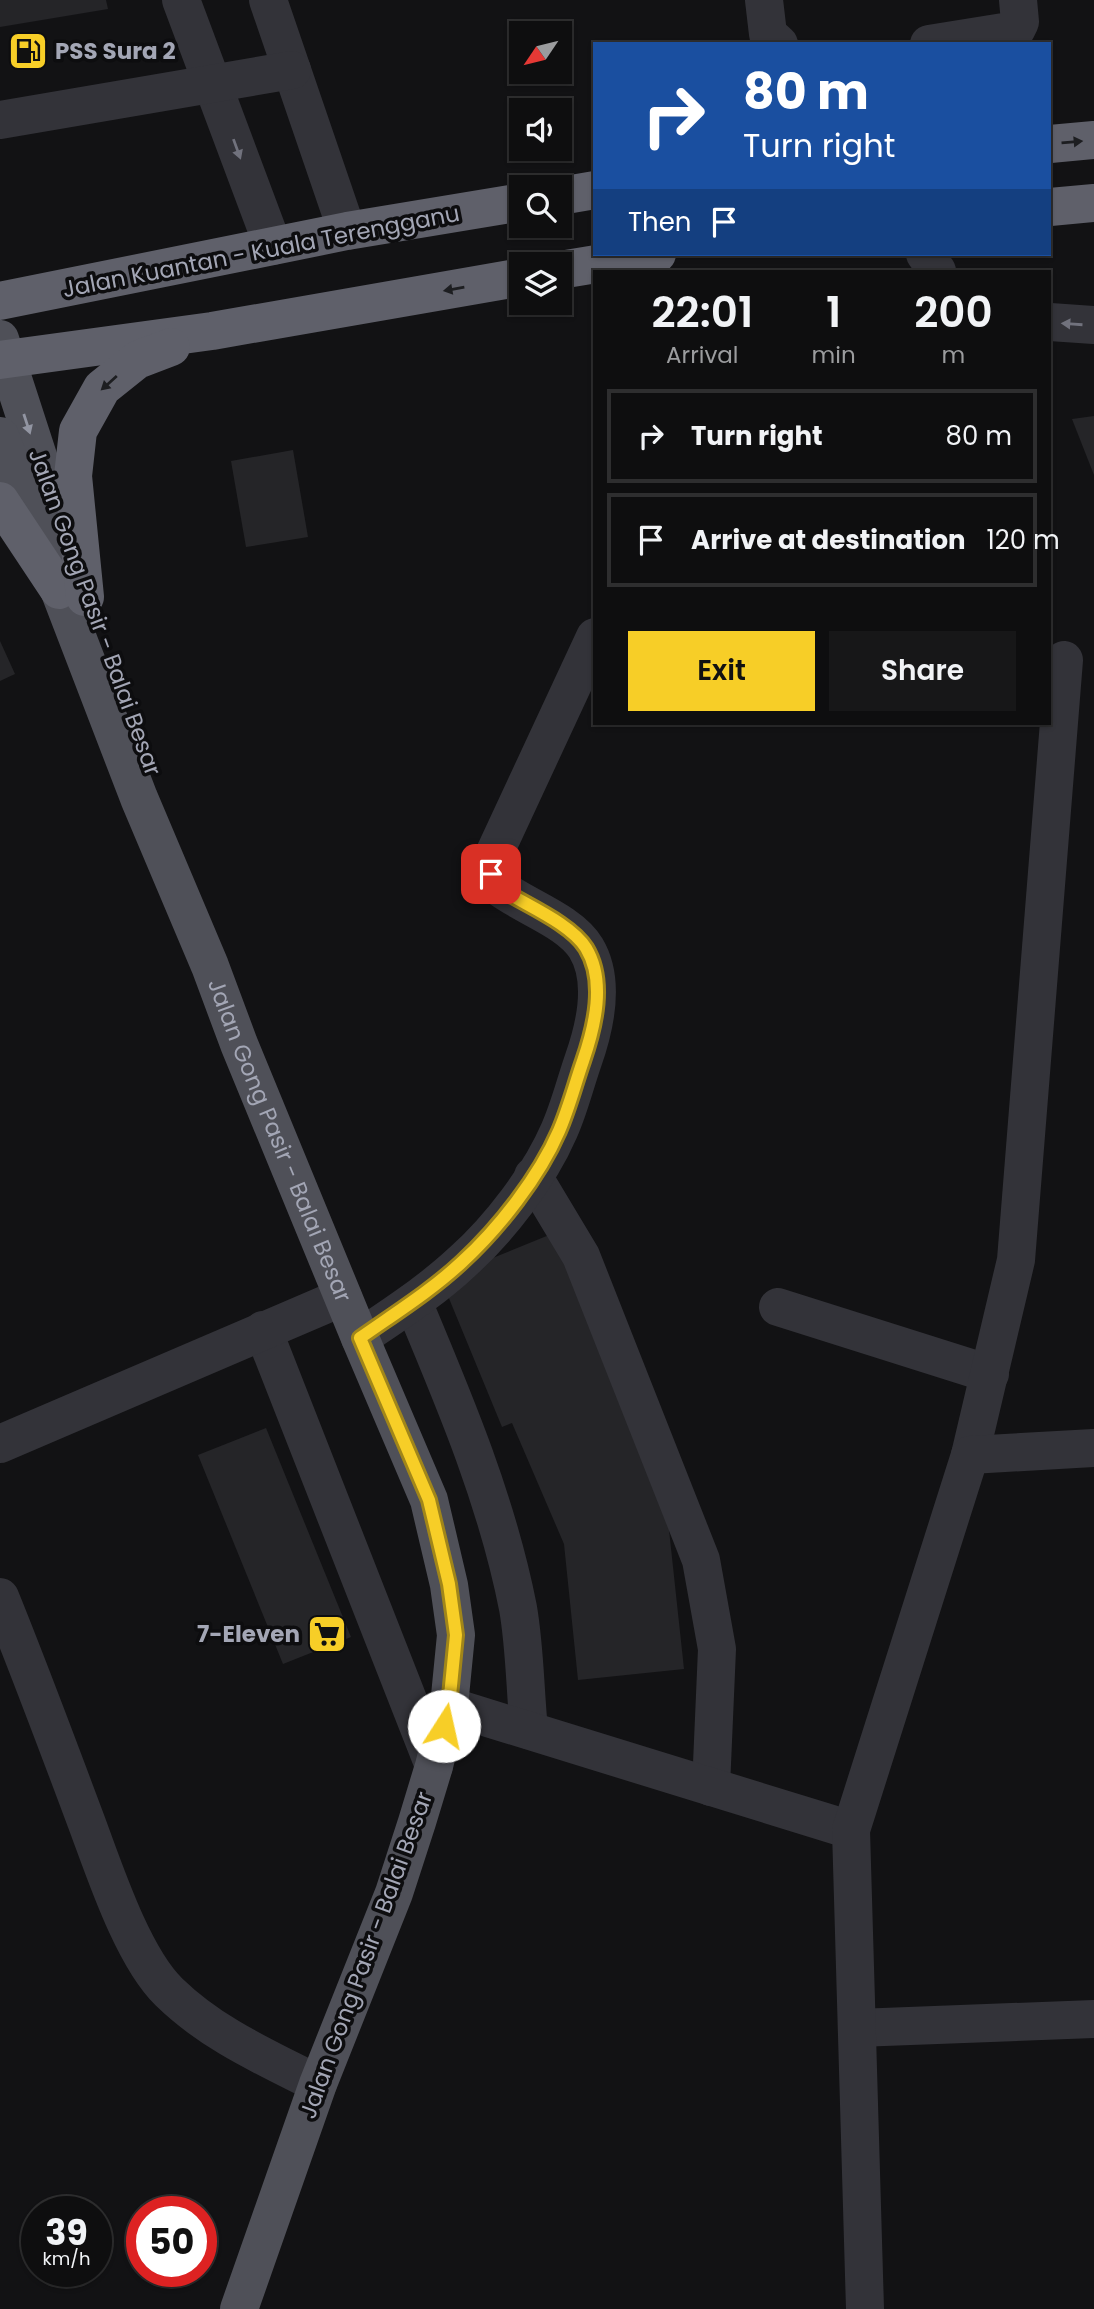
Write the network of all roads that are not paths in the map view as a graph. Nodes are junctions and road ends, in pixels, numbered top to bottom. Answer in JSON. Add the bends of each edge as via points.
{"nodes":[{"id":1,"x":181,"y":0,"type":"edge"},
{"id":2,"x":268,"y":0,"type":"edge"},
{"id":3,"x":764,"y":0,"type":"edge"},
{"id":4,"x":1018,"y":0,"type":"edge"},
{"id":5,"x":777,"y":42,"type":"edge"},
{"id":6,"x":941,"y":42,"type":"edge"},
{"id":7,"x":292,"y":70,"type":"junction"},
{"id":8,"x":213,"y":85,"type":"junction"},
{"id":9,"x":0,"y":120,"type":"edge"},
{"id":10,"x":1094,"y":140,"type":"edge"},
{"id":11,"x":1051,"y":144,"type":"edge"},
{"id":12,"x":593,"y":190,"type":"edge"},
{"id":13,"x":572,"y":194,"type":"edge"},
{"id":14,"x":1094,"y":203,"type":"edge"},
{"id":15,"x":509,"y":204,"type":"edge"},
{"id":16,"x":1051,"y":207,"type":"edge"},
{"id":17,"x":346,"y":231,"type":"junction"},
{"id":18,"x":273,"y":246,"type":"junction"},
{"id":19,"x":644,"y":256,"type":"edge"},
{"id":20,"x":572,"y":268,"type":"edge"},
{"id":21,"x":509,"y":279,"type":"edge"},
{"id":22,"x":0,"y":301,"type":"edge"},
{"id":23,"x":1051,"y":322,"type":"edge"},
{"id":24,"x":1094,"y":325,"type":"edge"},
{"id":25,"x":212,"y":331,"type":"junction"},
{"id":26,"x":2,"y":353,"type":"edge"},
{"id":27,"x":0,"y":436,"type":"edge"},
{"id":28,"x":0,"y":501,"type":"edge"},
{"id":29,"x":72,"y":594,"type":"junction"},
{"id":30,"x":593,"y":641,"type":"edge"},
{"id":31,"x":1064,"y":660,"type":"dead end"},
{"id":32,"x":533,"y":1176,"type":"junction"},
{"id":33,"x":343,"y":1297,"type":"junction"},
{"id":34,"x":412,"y":1302,"type":"junction"},
{"id":35,"x":778,"y":1307,"type":"dead end"},
{"id":36,"x":263,"y":1330,"type":"junction"},
{"id":37,"x":360,"y":1338,"type":"junction"},
{"id":38,"x":990,"y":1374,"type":"junction"},
{"id":39,"x":0,"y":1444,"type":"edge"},
{"id":40,"x":1094,"y":1448,"type":"edge"},
{"id":41,"x":970,"y":1455,"type":"junction"},
{"id":42,"x":0,"y":1597,"type":"edge"},
{"id":43,"x":449,"y":1706,"type":"junction"},
{"id":44,"x":529,"y":1730,"type":"junction"},
{"id":45,"x":434,"y":1766,"type":"junction"},
{"id":46,"x":711,"y":1787,"type":"junction"},
{"id":47,"x":851,"y":1830,"type":"junction"},
{"id":48,"x":1094,"y":2019,"type":"edge"},
{"id":49,"x":857,"y":2028,"type":"junction"},
{"id":50,"x":318,"y":2084,"type":"junction"},
{"id":51,"x":239,"y":2309,"type":"edge"},
{"id":52,"x":865,"y":2309,"type":"edge"}],
"edges":[{"from":1,"to":8,"type":"street"},
{"from":2,"to":7,"type":"street"},
{"from":3,"to":5,"type":"street","via":[[768,34]]},
{"from":4,"to":6,"type":"street","via":[[1016,30]]},
{"from":7,"to":8,"type":"street"},
{"from":7,"to":17,"type":"street"},
{"from":8,"to":9,"type":"street"},
{"from":8,"to":18,"type":"street","one_way":true},
{"from":11,"to":10,"type":"highway","one_way":true},
{"from":12,"to":13,"type":"highway"},
{"from":14,"to":16,"type":"highway"},
{"from":15,"to":17,"type":"highway","name":"Jalan Kuantan - Kuala Terengganu"},
{"from":17,"to":18,"type":"highway","name":"Jalan Kuantan - Kuala Terengganu"},
{"from":18,"to":22,"type":"highway","name":"Jalan Kuantan - Kuala Terengganu"},
{"from":19,"to":20,"type":"highway"},
{"from":21,"to":25,"type":"highway","one_way":true},
{"from":24,"to":23,"type":"street","one_way":true},
{"from":25,"to":26,"type":"highway"},
{"from":25,"to":29,"type":"highway","one_way":true,"via":[[137,360],[102,388],[78,431]]},
{"from":26,"to":29,"type":"main road","name":"Jalan Gong Pasir - Balai Besar","one_way":true},
{"from":27,"to":29,"type":"main road","name":"Jalan Gong Pasir - Balai Besar"},
{"from":28,"to":29,"type":"highway"},
{"from":29,"to":33,"type":"main road","name":"Jalan Gong Pasir - Balai Besar","via":[[162,796],[210,966]]},
{"from":30,"to":32,"type":"street","via":[[489,864],[496,885],[577,935],[594,970],[597,998],[592,1035],[559,1132]]},
{"from":31,"to":38,"type":"street","via":[[1016,1260]]},
{"from":32,"to":34,"type":"street","via":[[462,1262]]},
{"from":32,"to":46,"type":"street","via":[[580,1256],[701,1560],[717,1649]]},
{"from":33,"to":36,"type":"street"},
{"from":33,"to":37,"type":"main road","name":"Jalan Gong Pasir - Balai Besar"},
{"from":34,"to":37,"type":"street"},
{"from":34,"to":44,"type":"street","via":[[496,1515],[518,1611]]},
{"from":35,"to":38,"type":"street"},
{"from":36,"to":39,"type":"street"},
{"from":36,"to":45,"type":"street"},
{"from":37,"to":43,"type":"main road","name":"Jalan Gong Pasir - Balai Besar","via":[[429,1500],[456,1635]]},
{"from":38,"to":41,"type":"street"},
{"from":40,"to":41,"type":"street"},
{"from":41,"to":47,"type":"street"},
{"from":42,"to":50,"type":"street","via":[[110,1884],[144,1958],[167,1990],[191,2012],[230,2040]]},
{"from":43,"to":44,"type":"street"},
{"from":43,"to":45,"type":"main road","name":"Jalan Gong Pasir - Balai Besar"},
{"from":44,"to":46,"type":"street"},
{"from":45,"to":50,"type":"main road","name":"Jalan Gong Pasir - Balai Besar","via":[[394,1893]]},
{"from":46,"to":47,"type":"street"},
{"from":47,"to":49,"type":"street"},
{"from":48,"to":49,"type":"street"},
{"from":49,"to":52,"type":"street"},
{"from":50,"to":51,"type":"main road","name":"Jalan Gong Pasir - Balai Besar"}]}
